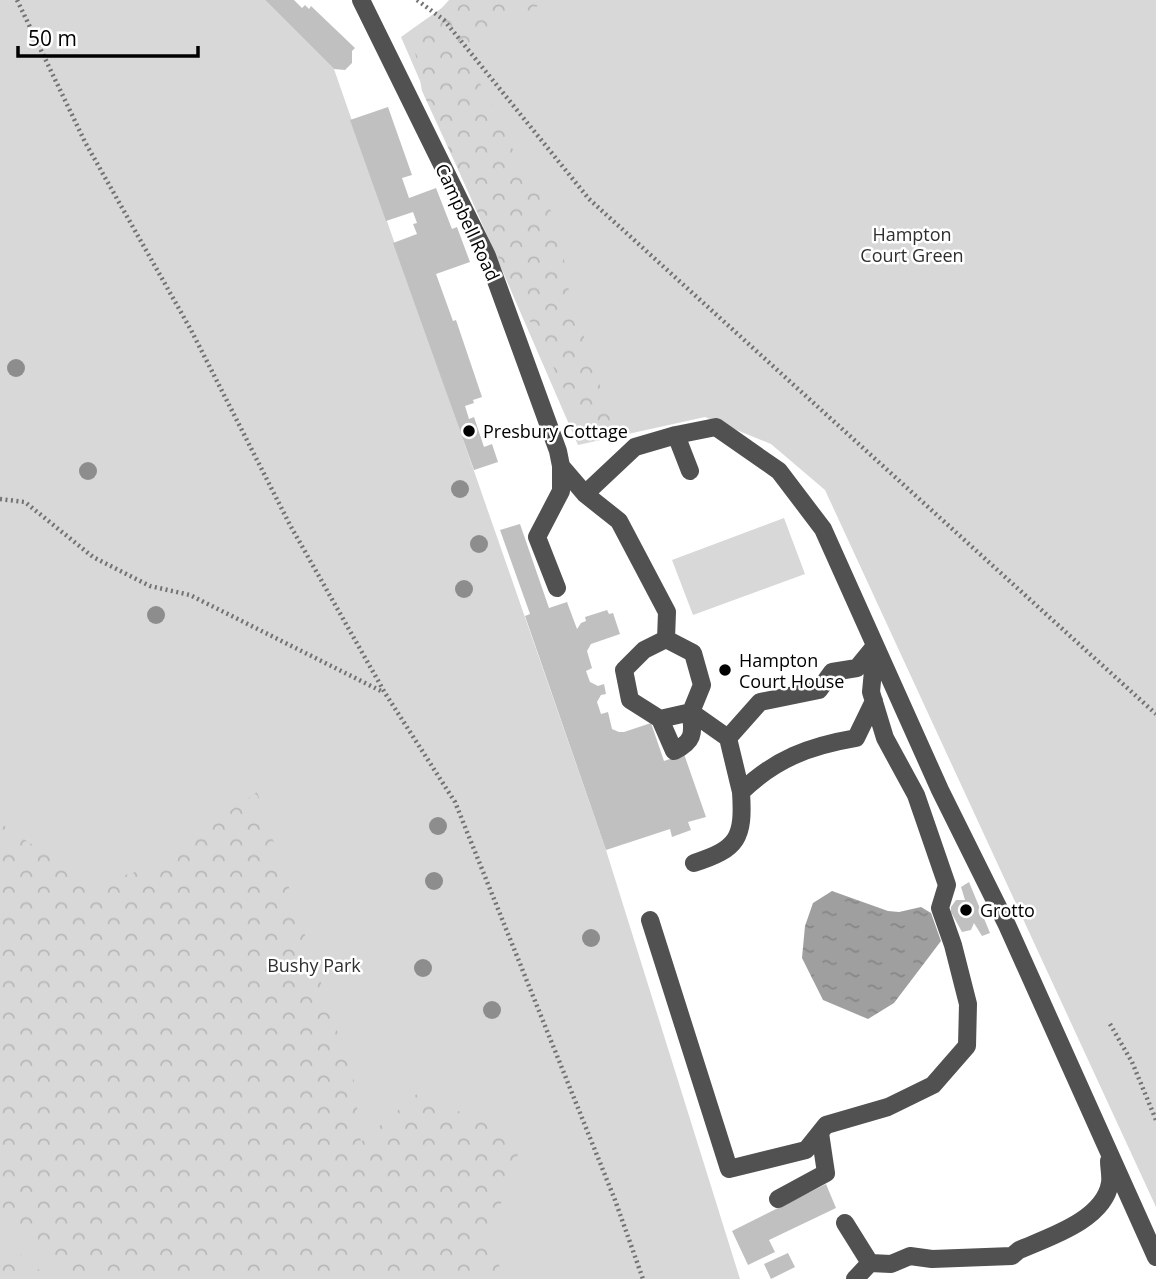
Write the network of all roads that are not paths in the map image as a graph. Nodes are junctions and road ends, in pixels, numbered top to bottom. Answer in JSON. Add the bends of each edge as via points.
{"nodes":[{"id":1,"x":361,"y":0,"type":"edge"},
{"id":2,"x":676,"y":435,"type":"junction"},
{"id":3,"x":560,"y":458,"type":"junction"},
{"id":4,"x":690,"y":471,"type":"dead end"},
{"id":5,"x":585,"y":494,"type":"junction"},
{"id":6,"x":556,"y":588,"type":"dead end"},
{"id":7,"x":666,"y":639,"type":"junction"},
{"id":8,"x":875,"y":646,"type":"junction"},
{"id":9,"x":874,"y":701,"type":"junction"},
{"id":10,"x":691,"y":712,"type":"junction"},
{"id":11,"x":660,"y":719,"type":"junction"},
{"id":12,"x":728,"y":738,"type":"junction"},
{"id":13,"x":741,"y":792,"type":"junction"},
{"id":14,"x":694,"y":863,"type":"dead end"},
{"id":15,"x":650,"y":920,"type":"dead end"},
{"id":16,"x":820,"y":1133,"type":"junction"},
{"id":17,"x":1108,"y":1150,"type":"junction"},
{"id":18,"x":778,"y":1199,"type":"dead end"},
{"id":19,"x":845,"y":1223,"type":"dead end"},
{"id":20,"x":1155,"y":1254,"type":"edge"},
{"id":21,"x":870,"y":1263,"type":"junction"},
{"id":22,"x":855,"y":1279,"type":"edge"}],
"edges":[{"from":1,"to":3,"type":"street","name":"Campbell Road","via":[[487,256]]},
{"from":2,"to":4,"type":"street"},
{"from":2,"to":5,"type":"street","via":[[635,447]]},
{"from":2,"to":8,"type":"street","via":[[716,427],[779,471],[823,529]]},
{"from":3,"to":5,"type":"street"},
{"from":3,"to":6,"type":"street","via":[[561,491],[537,537]]},
{"from":5,"to":7,"type":"street","via":[[619,521],[626,533],[667,612]]},
{"from":7,"to":10,"type":"street","via":[[693,653],[702,685]]},
{"from":7,"to":11,"type":"street","via":[[644,650],[624,670],[630,700]]},
{"from":8,"to":9,"type":"street"},
{"from":8,"to":12,"type":"street","via":[[857,668],[832,672],[819,690],[760,702]]},
{"from":8,"to":17,"type":"street"},
{"from":9,"to":13,"type":"street","via":[[856,738],[822,744],[786,758]]},
{"from":9,"to":16,"type":"street","via":[[885,738],[916,795],[947,885],[940,908],[968,1004],[967,1046],[933,1085],[888,1107],[826,1125]]},
{"from":10,"to":11,"type":"street"},
{"from":10,"to":11,"type":"street","via":[[693,733],[687,745],[674,751]]},
{"from":10,"to":12,"type":"street"},
{"from":12,"to":13,"type":"street"},
{"from":13,"to":14,"type":"street","via":[[743,816],[738,838],[720,855]]},
{"from":15,"to":16,"type":"street","via":[[729,1170],[806,1150]]},
{"from":16,"to":18,"type":"street","via":[[826,1173]]},
{"from":17,"to":20,"type":"street"},
{"from":17,"to":21,"type":"street","via":[[1110,1184],[1096,1210],[1012,1256],[910,1256],[891,1264]]},
{"from":19,"to":21,"type":"street"},
{"from":21,"to":22,"type":"street"}]}
